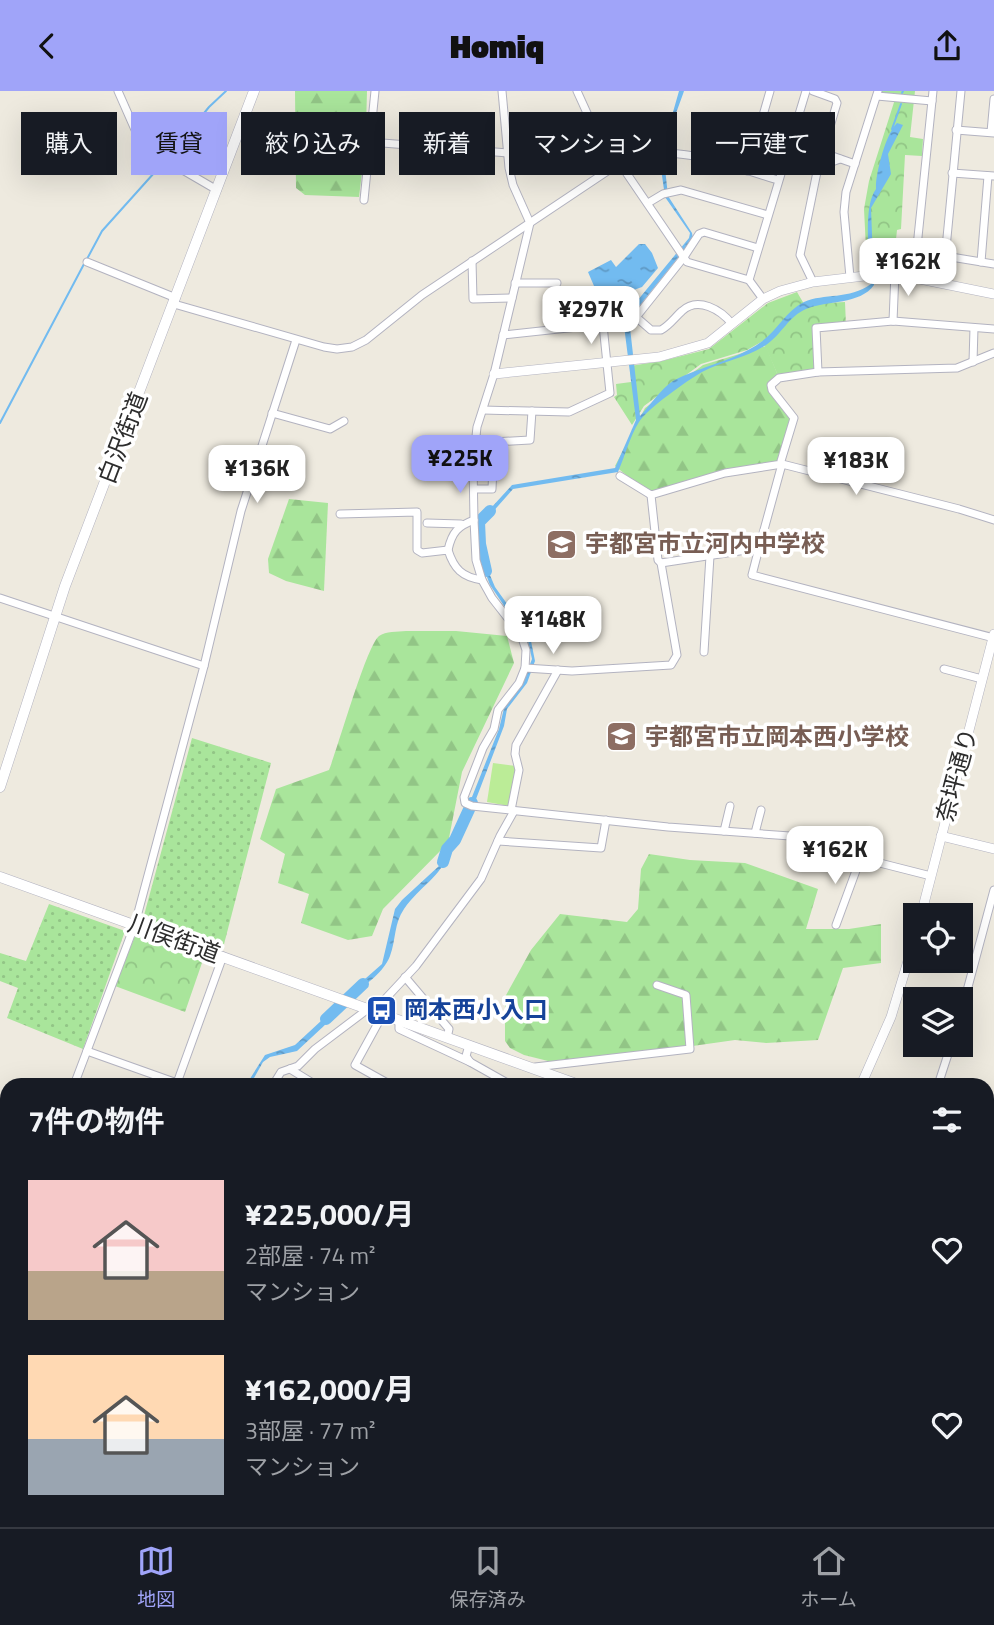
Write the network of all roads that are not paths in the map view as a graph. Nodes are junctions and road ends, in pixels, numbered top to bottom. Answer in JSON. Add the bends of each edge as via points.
{"nodes":[{"id":1,"x":118,"y":91,"type":"edge"},
{"id":2,"x":254,"y":91,"type":"edge"},
{"id":3,"x":376,"y":91,"type":"edge"},
{"id":4,"x":502,"y":91,"type":"edge"},
{"id":5,"x":577,"y":91,"type":"edge"},
{"id":6,"x":770,"y":91,"type":"edge"},
{"id":7,"x":806,"y":91,"type":"edge"},
{"id":8,"x":813,"y":91,"type":"edge"},
{"id":9,"x":933,"y":91,"type":"edge"},
{"id":10,"x":961,"y":91,"type":"edge"},
{"id":11,"x":877,"y":93,"type":"edge"},
{"id":12,"x":994,"y":99,"type":"edge"},
{"id":13,"x":932,"y":101,"type":"junction"},
{"id":14,"x":374,"y":112,"type":"edge"},
{"id":15,"x":586,"y":112,"type":"edge"},
{"id":16,"x":764,"y":112,"type":"edge"},
{"id":17,"x":834,"y":112,"type":"edge"},
{"id":18,"x":957,"y":130,"type":"junction"},
{"id":19,"x":992,"y":132,"type":"edge"},
{"id":20,"x":385,"y":143,"type":"edge"},
{"id":21,"x":508,"y":153,"type":"junction"},
{"id":22,"x":835,"y":157,"type":"edge"},
{"id":23,"x":841,"y":159,"type":"junction"},
{"id":24,"x":835,"y":161,"type":"edge"},
{"id":25,"x":855,"y":164,"type":"junction"},
{"id":26,"x":953,"y":173,"type":"junction"},
{"id":27,"x":367,"y":175,"type":"edge"},
{"id":28,"x":601,"y":175,"type":"edge"},
{"id":29,"x":628,"y":175,"type":"edge"},
{"id":30,"x":761,"y":175,"type":"edge"},
{"id":31,"x":816,"y":175,"type":"edge"},
{"id":32,"x":991,"y":176,"type":"edge"},
{"id":33,"x":778,"y":180,"type":"junction"},
{"id":34,"x":217,"y":190,"type":"junction"},
{"id":35,"x":364,"y":200,"type":"dead end"},
{"id":36,"x":649,"y":203,"type":"junction"},
{"id":37,"x":768,"y":215,"type":"junction"},
{"id":38,"x":530,"y":223,"type":"junction"},
{"id":39,"x":758,"y":248,"type":"junction"},
{"id":40,"x":682,"y":254,"type":"junction"},
{"id":41,"x":945,"y":256,"type":"junction"},
{"id":42,"x":472,"y":261,"type":"junction"},
{"id":43,"x":87,"y":262,"type":"dead end"},
{"id":44,"x":981,"y":262,"type":"junction"},
{"id":45,"x":994,"y":264,"type":"edge"},
{"id":46,"x":944,"y":269,"type":"dead end"},
{"id":47,"x":895,"y":274,"type":"junction"},
{"id":48,"x":914,"y":276,"type":"junction"},
{"id":49,"x":850,"y":277,"type":"junction"},
{"id":50,"x":749,"y":280,"type":"junction"},
{"id":51,"x":813,"y":282,"type":"junction"},
{"id":52,"x":515,"y":283,"type":"junction"},
{"id":53,"x":557,"y":283,"type":"dead end"},
{"id":54,"x":994,"y":294,"type":"edge"},
{"id":55,"x":512,"y":298,"type":"junction"},
{"id":56,"x":763,"y":299,"type":"junction"},
{"id":57,"x":175,"y":301,"type":"junction"},
{"id":58,"x":630,"y":321,"type":"junction"},
{"id":59,"x":893,"y":321,"type":"junction"},
{"id":60,"x":732,"y":324,"type":"junction"},
{"id":61,"x":603,"y":325,"type":"junction"},
{"id":62,"x":974,"y":328,"type":"junction"},
{"id":63,"x":994,"y":330,"type":"edge"},
{"id":64,"x":503,"y":335,"type":"junction"},
{"id":65,"x":296,"y":340,"type":"junction"},
{"id":66,"x":994,"y":353,"type":"edge"},
{"id":67,"x":973,"y":362,"type":"junction"},
{"id":68,"x":607,"y":363,"type":"junction"},
{"id":69,"x":818,"y":372,"type":"junction"},
{"id":70,"x":494,"y":374,"type":"junction"},
{"id":71,"x":483,"y":410,"type":"junction"},
{"id":72,"x":532,"y":411,"type":"junction"},
{"id":73,"x":272,"y":413,"type":"junction"},
{"id":74,"x":344,"y":421,"type":"dead end"},
{"id":75,"x":494,"y":442,"type":"junction"},
{"id":76,"x":475,"y":443,"type":"junction"},
{"id":77,"x":782,"y":464,"type":"junction"},
{"id":78,"x":620,"y":476,"type":"dead end"},
{"id":79,"x":474,"y":489,"type":"junction"},
{"id":80,"x":651,"y":495,"type":"junction"},
{"id":81,"x":340,"y":514,"type":"dead end"},
{"id":82,"x":474,"y":520,"type":"junction"},
{"id":83,"x":994,"y":520,"type":"edge"},
{"id":84,"x":427,"y":523,"type":"dead end"},
{"id":85,"x":461,"y":524,"type":"junction"},
{"id":86,"x":759,"y":548,"type":"junction"},
{"id":87,"x":448,"y":550,"type":"junction"},
{"id":88,"x":710,"y":556,"type":"junction"},
{"id":89,"x":660,"y":563,"type":"junction"},
{"id":90,"x":482,"y":580,"type":"junction"},
{"id":91,"x":0,"y":598,"type":"edge"},
{"id":92,"x":56,"y":616,"type":"junction"},
{"id":93,"x":994,"y":637,"type":"edge"},
{"id":94,"x":704,"y":652,"type":"dead end"},
{"id":95,"x":204,"y":666,"type":"junction"},
{"id":96,"x":529,"y":668,"type":"junction"},
{"id":97,"x":944,"y":669,"type":"dead end"},
{"id":98,"x":558,"y":670,"type":"junction"},
{"id":99,"x":982,"y":679,"type":"junction"},
{"id":100,"x":0,"y":787,"type":"edge"},
{"id":101,"x":730,"y":806,"type":"dead end"},
{"id":102,"x":761,"y":810,"type":"dead end"},
{"id":103,"x":513,"y":811,"type":"junction"},
{"id":104,"x":606,"y":820,"type":"junction"},
{"id":105,"x":724,"y":831,"type":"junction"},
{"id":106,"x":755,"y":833,"type":"junction"},
{"id":107,"x":941,"y":836,"type":"junction"},
{"id":108,"x":498,"y":841,"type":"junction"},
{"id":109,"x":994,"y":849,"type":"edge"},
{"id":110,"x":861,"y":857,"type":"junction"},
{"id":111,"x":931,"y":876,"type":"junction"},
{"id":112,"x":0,"y":877,"type":"edge"},
{"id":113,"x":994,"y":890,"type":"edge"},
{"id":114,"x":924,"y":903,"type":"edge"},
{"id":115,"x":135,"y":924,"type":"junction"},
{"id":116,"x":836,"y":925,"type":"dead end"},
{"id":117,"x":223,"y":956,"type":"junction"},
{"id":118,"x":904,"y":973,"type":"edge"},
{"id":119,"x":405,"y":977,"type":"junction"},
{"id":120,"x":657,"y":985,"type":"dead end"},
{"id":121,"x":968,"y":987,"type":"edge"},
{"id":122,"x":375,"y":1011,"type":"junction"},
{"id":123,"x":399,"y":1020,"type":"junction"},
{"id":124,"x":447,"y":1038,"type":"junction"},
{"id":125,"x":468,"y":1045,"type":"junction"},
{"id":126,"x":87,"y":1051,"type":"junction"},
{"id":127,"x":947,"y":1057,"type":"edge"},
{"id":128,"x":470,"y":1062,"type":"junction"},
{"id":129,"x":531,"y":1068,"type":"junction"},
{"id":130,"x":290,"y":1069,"type":"junction"},
{"id":131,"x":77,"y":1078,"type":"edge"},
{"id":132,"x":163,"y":1078,"type":"edge"},
{"id":133,"x":179,"y":1078,"type":"edge"},
{"id":134,"x":277,"y":1078,"type":"edge"},
{"id":135,"x":305,"y":1078,"type":"edge"},
{"id":136,"x":378,"y":1078,"type":"edge"},
{"id":137,"x":496,"y":1078,"type":"edge"},
{"id":138,"x":559,"y":1078,"type":"edge"},
{"id":139,"x":864,"y":1078,"type":"edge"},
{"id":140,"x":940,"y":1078,"type":"edge"}],
"edges":[{"from":1,"to":34,"type":"street","via":[[150,151]]},
{"from":2,"to":34,"type":"main road","name":"白沢街道"},
{"from":3,"to":14,"type":"street"},
{"from":4,"to":21,"type":"street"},
{"from":5,"to":15,"type":"street"},
{"from":6,"to":16,"type":"street"},
{"from":7,"to":33,"type":"street"},
{"from":8,"to":17,"type":"street","via":[[835,99]]},
{"from":9,"to":13,"type":"street"},
{"from":10,"to":18,"type":"street"},
{"from":11,"to":13,"type":"street"},
{"from":11,"to":25,"type":"street"},
{"from":12,"to":19,"type":"street"},
{"from":13,"to":48,"type":"street"},
{"from":18,"to":19,"type":"street"},
{"from":18,"to":26,"type":"street"},
{"from":20,"to":21,"type":"street"},
{"from":21,"to":38,"type":"street","via":[[513,185]]},
{"from":22,"to":23,"type":"street"},
{"from":23,"to":24,"type":"street"},
{"from":23,"to":25,"type":"street"},
{"from":25,"to":49,"type":"street","via":[[844,212]]},
{"from":26,"to":32,"type":"street"},
{"from":26,"to":41,"type":"street"},
{"from":27,"to":35,"type":"street"},
{"from":28,"to":38,"type":"street"},
{"from":29,"to":36,"type":"street"},
{"from":30,"to":33,"type":"street"},
{"from":31,"to":51,"type":"street","via":[[800,255]]},
{"from":32,"to":44,"type":"street"},
{"from":33,"to":37,"type":"street"},
{"from":34,"to":57,"type":"main road","name":"白沢街道"},
{"from":36,"to":37,"type":"street","via":[[666,192],[681,190]]},
{"from":36,"to":40,"type":"street"},
{"from":37,"to":39,"type":"street"},
{"from":38,"to":42,"type":"street"},
{"from":38,"to":52,"type":"street"},
{"from":39,"to":40,"type":"street","via":[[704,232]]},
{"from":39,"to":50,"type":"street"},
{"from":40,"to":50,"type":"street","via":[[687,263]]},
{"from":40,"to":58,"type":"street"},
{"from":41,"to":44,"type":"street"},
{"from":41,"to":46,"type":"street"},
{"from":42,"to":55,"type":"street","via":[[473,299]]},
{"from":42,"to":65,"type":"street","via":[[352,347],[337,349]]},
{"from":43,"to":57,"type":"street"},
{"from":44,"to":45,"type":"street"},
{"from":47,"to":48,"type":"street"},
{"from":47,"to":49,"type":"street"},
{"from":47,"to":59,"type":"street"},
{"from":48,"to":54,"type":"street"},
{"from":49,"to":51,"type":"street"},
{"from":50,"to":56,"type":"street"},
{"from":51,"to":56,"type":"street"},
{"from":52,"to":53,"type":"street"},
{"from":52,"to":55,"type":"street"},
{"from":55,"to":64,"type":"street"},
{"from":56,"to":60,"type":"street"},
{"from":57,"to":65,"type":"street"},
{"from":57,"to":92,"type":"main road","name":"白沢街道"},
{"from":58,"to":60,"type":"street","via":[[661,330],[684,309],[701,305],[724,314]]},
{"from":58,"to":61,"type":"street"},
{"from":59,"to":62,"type":"street"},
{"from":59,"to":69,"type":"street","via":[[816,328]]},
{"from":60,"to":68,"type":"street","via":[[708,343],[659,357]]},
{"from":61,"to":64,"type":"street"},
{"from":61,"to":68,"type":"street"},
{"from":62,"to":63,"type":"street"},
{"from":62,"to":67,"type":"street"},
{"from":64,"to":70,"type":"street"},
{"from":65,"to":73,"type":"street"},
{"from":66,"to":67,"type":"street"},
{"from":67,"to":69,"type":"street","via":[[957,368]]},
{"from":68,"to":70,"type":"street"},
{"from":68,"to":72,"type":"street","via":[[610,393],[569,412]]},
{"from":69,"to":77,"type":"street","via":[[779,378],[772,385],[794,418]]},
{"from":70,"to":71,"type":"street"},
{"from":71,"to":72,"type":"street"},
{"from":71,"to":76,"type":"street"},
{"from":72,"to":75,"type":"street","via":[[530,440]]},
{"from":73,"to":74,"type":"street","via":[[330,429]]},
{"from":73,"to":95,"type":"street","via":[[241,512]]},
{"from":75,"to":76,"type":"street"},
{"from":75,"to":79,"type":"street","via":[[492,489]]},
{"from":76,"to":79,"type":"street"},
{"from":77,"to":80,"type":"street","via":[[725,473]]},
{"from":77,"to":83,"type":"street"},
{"from":77,"to":86,"type":"street"},
{"from":78,"to":80,"type":"street"},
{"from":79,"to":82,"type":"street"},
{"from":80,"to":89,"type":"street"},
{"from":81,"to":87,"type":"street","via":[[418,512],[417,550]]},
{"from":82,"to":85,"type":"street"},
{"from":82,"to":90,"type":"street"},
{"from":84,"to":85,"type":"street"},
{"from":85,"to":87,"type":"street"},
{"from":86,"to":88,"type":"street"},
{"from":86,"to":93,"type":"street","via":[[752,575]]},
{"from":87,"to":90,"type":"street","via":[[453,566],[468,578]]},
{"from":88,"to":89,"type":"street"},
{"from":88,"to":94,"type":"street"},
{"from":89,"to":98,"type":"street","via":[[675,661]]},
{"from":90,"to":96,"type":"street","via":[[521,635]]},
{"from":91,"to":92,"type":"street"},
{"from":92,"to":95,"type":"street"},
{"from":92,"to":100,"type":"main road","name":"白沢街道"},
{"from":93,"to":99,"type":"street","name":"奈坪通り"},
{"from":95,"to":115,"type":"street"},
{"from":96,"to":98,"type":"street"},
{"from":96,"to":103,"type":"street","via":[[498,710],[464,797],[470,806]]},
{"from":97,"to":99,"type":"street"},
{"from":98,"to":103,"type":"street","via":[[516,745],[519,770]]},
{"from":99,"to":107,"type":"street","name":"奈坪通り"},
{"from":101,"to":105,"type":"street"},
{"from":102,"to":106,"type":"street"},
{"from":103,"to":104,"type":"street"},
{"from":103,"to":108,"type":"street"},
{"from":104,"to":105,"type":"street"},
{"from":104,"to":108,"type":"street","via":[[601,848]]},
{"from":105,"to":106,"type":"street"},
{"from":106,"to":110,"type":"street","via":[[818,838]]},
{"from":107,"to":109,"type":"street"},
{"from":107,"to":111,"type":"street","name":"奈坪通り"},
{"from":108,"to":119,"type":"street","via":[[481,879]]},
{"from":110,"to":111,"type":"street"},
{"from":110,"to":116,"type":"street"},
{"from":111,"to":114,"type":"street","name":"奈坪通り"},
{"from":112,"to":115,"type":"main road","name":"川俣街道"},
{"from":113,"to":121,"type":"street"},
{"from":115,"to":117,"type":"main road","name":"川俣街道"},
{"from":115,"to":126,"type":"street"},
{"from":117,"to":122,"type":"main road","name":"川俣街道"},
{"from":117,"to":133,"type":"street"},
{"from":118,"to":139,"type":"street"},
{"from":119,"to":122,"type":"street"},
{"from":119,"to":124,"type":"street","via":[[449,1029]]},
{"from":120,"to":129,"type":"street","via":[[686,995],[690,1049]]},
{"from":122,"to":123,"type":"main road","name":"川俣街道"},
{"from":122,"to":130,"type":"street"},
{"from":122,"to":136,"type":"street","via":[[355,1065]]},
{"from":123,"to":124,"type":"main road","name":"川俣街道"},
{"from":123,"to":128,"type":"street","via":[[399,1029]]},
{"from":124,"to":125,"type":"main road","name":"川俣街道"},
{"from":125,"to":128,"type":"street"},
{"from":125,"to":129,"type":"main road","name":"川俣街道"},
{"from":126,"to":131,"type":"street"},
{"from":126,"to":132,"type":"street"},
{"from":127,"to":140,"type":"street"},
{"from":128,"to":137,"type":"street"},
{"from":129,"to":138,"type":"main road","name":"川俣街道"},
{"from":130,"to":134,"type":"street"},
{"from":130,"to":135,"type":"street"}]}
